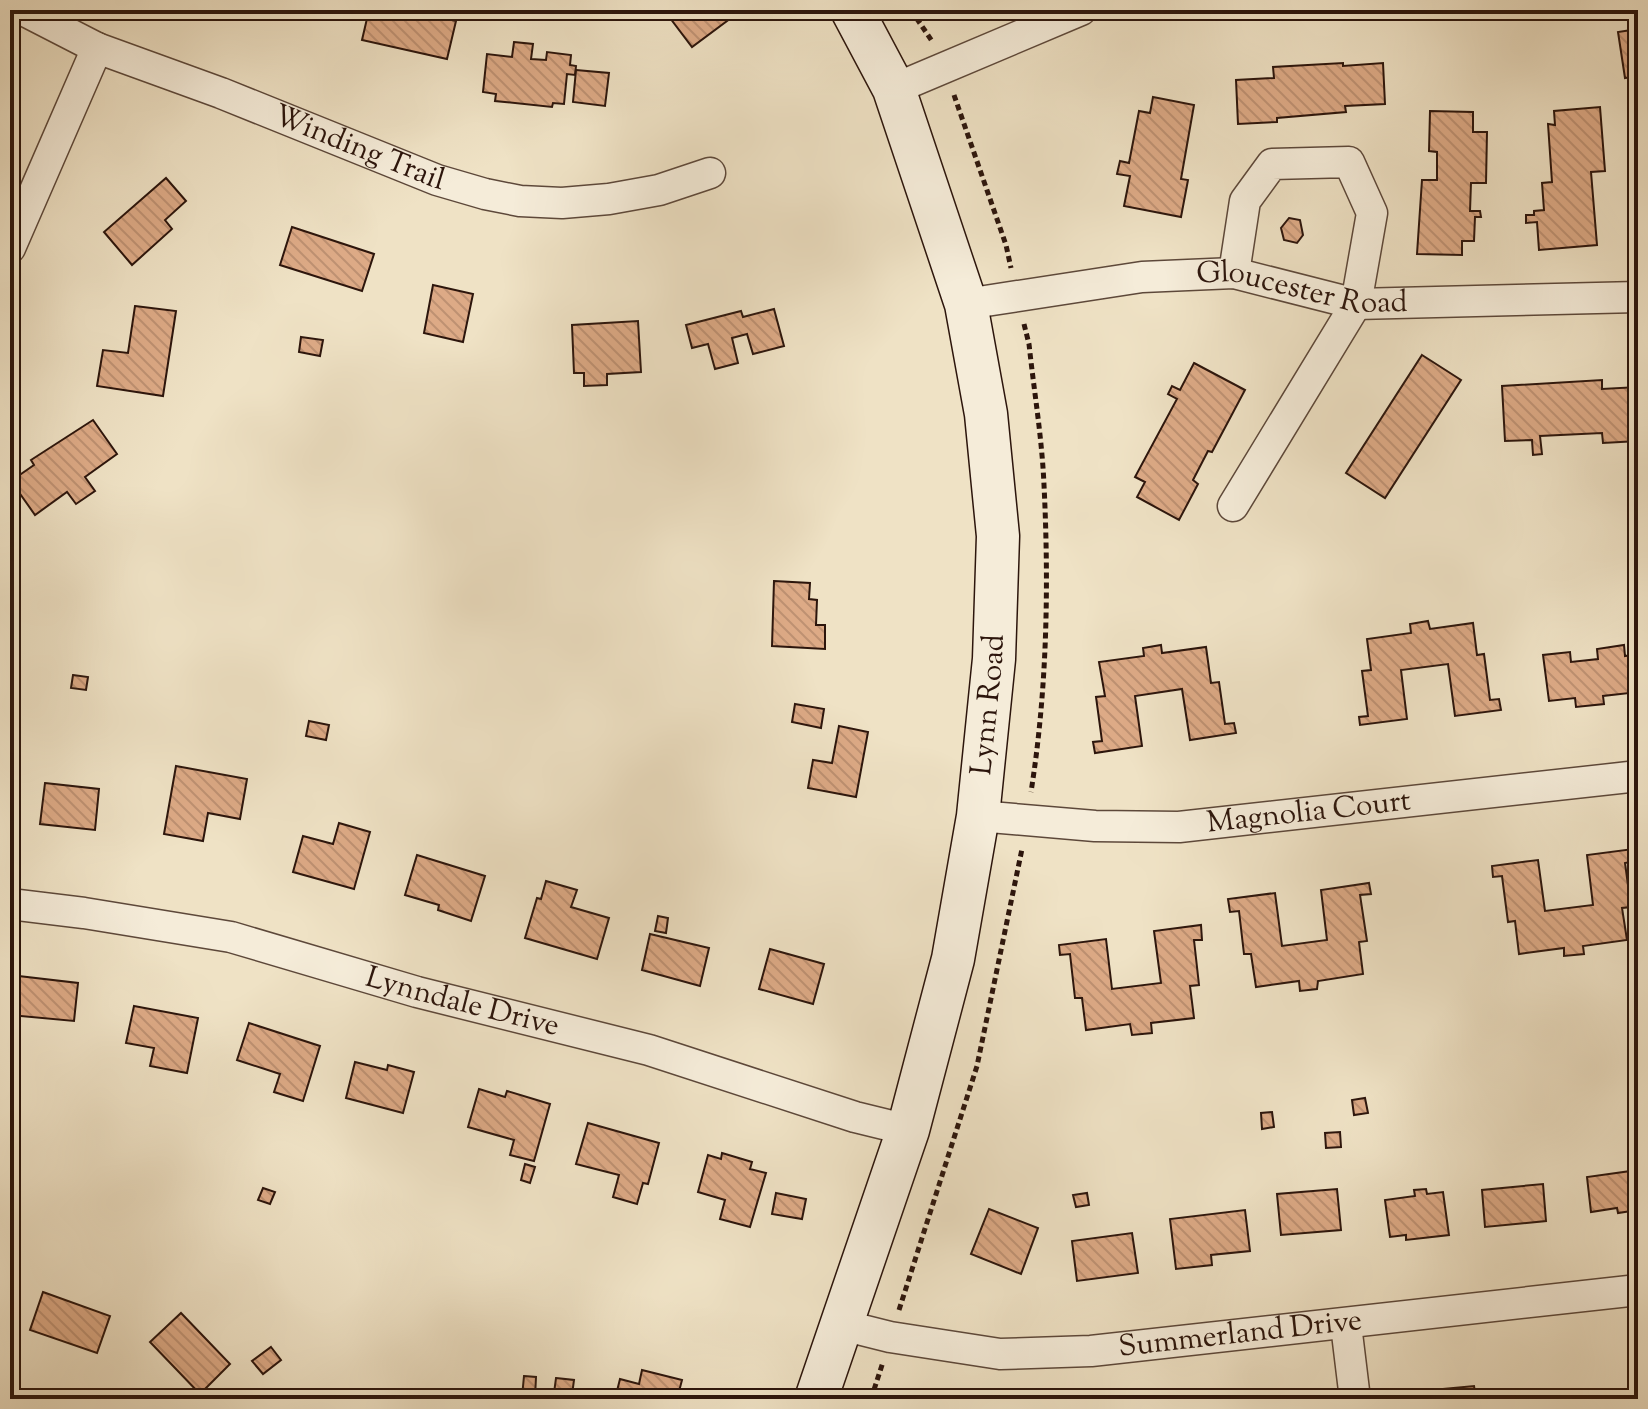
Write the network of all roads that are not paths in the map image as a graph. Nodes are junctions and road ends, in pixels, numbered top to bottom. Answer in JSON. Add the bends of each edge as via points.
{"nodes":[{"id":1,"x":23,"y":10,"type":"edge"},
{"id":2,"x":852,"y":10,"type":"edge"},
{"id":3,"x":1081,"y":10,"type":"edge"},
{"id":4,"x":97,"y":48,"type":"junction"},
{"id":5,"x":894,"y":89,"type":"junction"},
{"id":6,"x":710,"y":173,"type":"dead end"},
{"id":7,"x":10,"y":248,"type":"edge"},
{"id":8,"x":1234,"y":273,"type":"junction"},
{"id":9,"x":1638,"y":297,"type":"edge"},
{"id":10,"x":966,"y":304,"type":"junction"},
{"id":11,"x":1356,"y":304,"type":"junction"},
{"id":12,"x":1233,"y":506,"type":"dead end"},
{"id":13,"x":1638,"y":776,"type":"edge"},
{"id":14,"x":978,"y":816,"type":"junction"},
{"id":15,"x":10,"y":904,"type":"edge"},
{"id":16,"x":908,"y":1130,"type":"junction"},
{"id":17,"x":1638,"y":1290,"type":"edge"},
{"id":18,"x":842,"y":1325,"type":"junction"},
{"id":19,"x":1346,"y":1325,"type":"junction"},
{"id":20,"x":816,"y":1399,"type":"edge"},
{"id":21,"x":1355,"y":1399,"type":"edge"}],
"edges":[{"from":1,"to":4,"type":"street","name":"Winding Trail"},
{"from":2,"to":5,"type":"main road","name":"Lynn Road"},
{"from":3,"to":5,"type":"street"},
{"from":4,"to":6,"type":"street","name":"Winding Trail","via":[[437,180],[520,201],[609,199]]},
{"from":4,"to":7,"type":"street"},
{"from":5,"to":10,"type":"main road","name":"Lynn Road"},
{"from":8,"to":10,"type":"street","name":"Gloucester Road","via":[[1142,277]]},
{"from":8,"to":11,"type":"street","name":"Gloucester Road"},
{"from":8,"to":11,"type":"street","via":[[1245,201],[1272,164],[1349,162],[1372,213]]},
{"from":9,"to":11,"type":"street","name":"Gloucester Road"},
{"from":10,"to":14,"type":"main road","name":"Lynn Road","via":[[986,414],[998,536],[994,659]]},
{"from":11,"to":12,"type":"street"},
{"from":13,"to":14,"type":"street","name":"Magnolia Court","via":[[1179,827]]},
{"from":14,"to":16,"type":"main road","name":"Lynn Road","via":[[953,959]]},
{"from":15,"to":16,"type":"street","name":"Lynndale Drive","via":[[231,937],[417,992],[649,1050]]},
{"from":16,"to":18,"type":"main road","name":"Lynn Road"},
{"from":17,"to":19,"type":"street","name":"Summerland Drive"},
{"from":18,"to":19,"type":"street","name":"Summerland Drive","via":[[1000,1354],[1091,1351]]},
{"from":18,"to":20,"type":"main road","name":"Lynn Road"},
{"from":19,"to":21,"type":"street"}]}
